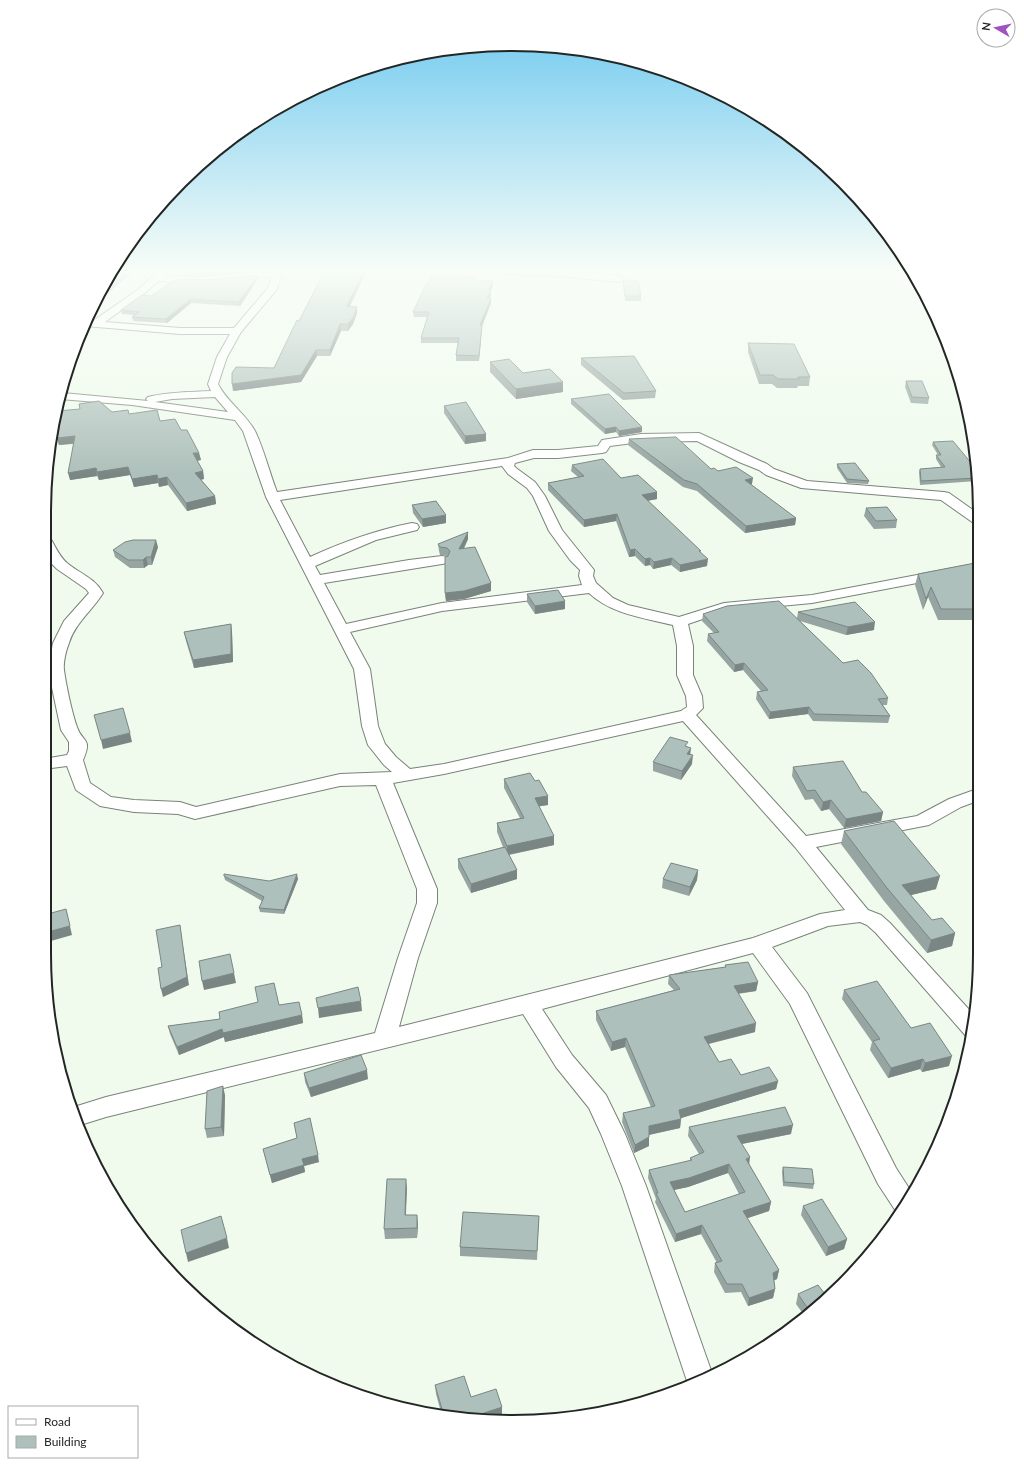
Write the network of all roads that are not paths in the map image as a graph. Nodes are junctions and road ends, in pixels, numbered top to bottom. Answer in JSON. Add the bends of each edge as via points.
{"nodes":[{"id":1,"x":233,"y":338,"type":"edge"},
{"id":2,"x":218,"y":394,"type":"junction"},
{"id":3,"x":66,"y":396,"type":"edge"},
{"id":4,"x":132,"y":402,"type":"junction"},
{"id":5,"x":239,"y":417,"type":"junction"},
{"id":6,"x":509,"y":461,"type":"junction"},
{"id":7,"x":272,"y":497,"type":"junction"},
{"id":8,"x":973,"y":516,"type":"edge"},
{"id":9,"x":412,"y":528,"type":"dead end"},
{"id":10,"x":51,"y":557,"type":"edge"},
{"id":11,"x":442,"y":560,"type":"dead end"},
{"id":12,"x":307,"y":564,"type":"junction"},
{"id":13,"x":973,"y":568,"type":"edge"},
{"id":14,"x":316,"y":580,"type":"junction"},
{"id":15,"x":592,"y":588,"type":"junction"},
{"id":16,"x":680,"y":622,"type":"junction"},
{"id":17,"x":342,"y":629,"type":"junction"},
{"id":18,"x":688,"y":715,"type":"junction"},
{"id":19,"x":74,"y":760,"type":"junction"},
{"id":20,"x":51,"y":763,"type":"edge"},
{"id":21,"x":407,"y":776,"type":"junction"},
{"id":22,"x":383,"y":779,"type":"junction"},
{"id":23,"x":973,"y":797,"type":"edge"},
{"id":24,"x":802,"y":842,"type":"junction"},
{"id":25,"x":861,"y":915,"type":"junction"},
{"id":26,"x":758,"y":944,"type":"junction"},
{"id":27,"x":528,"y":1004,"type":"junction"},
{"id":28,"x":968,"y":1023,"type":"edge"},
{"id":29,"x":384,"y":1039,"type":"junction"},
{"id":30,"x":80,"y":1115,"type":"edge"},
{"id":31,"x":902,"y":1199,"type":"edge"},
{"id":32,"x":698,"y":1375,"type":"edge"}],
"edges":[{"from":1,"to":2,"type":"street","via":[[216,371],[213,384]]},
{"from":2,"to":4,"type":"street","via":[[172,396]]},
{"from":2,"to":5,"type":"street"},
{"from":3,"to":4,"type":"street"},
{"from":4,"to":5,"type":"street"},
{"from":5,"to":7,"type":"street","via":[[249,431]]},
{"from":6,"to":7,"type":"street"},
{"from":6,"to":8,"type":"street","via":[[533,454],[602,449],[606,443],[622,440],[698,437],[770,472],[805,485],[944,496]]},
{"from":6,"to":15,"type":"street","via":[[508,466],[512,471],[531,485],[539,496],[556,531],[587,570],[586,576]]},
{"from":7,"to":12,"type":"street"},
{"from":9,"to":12,"type":"street","via":[[377,534]]},
{"from":10,"to":19,"type":"street","via":[[92,586],[96,593],[72,620],[61,643],[56,670],[69,730],[78,741],[78,751]]},
{"from":11,"to":14,"type":"street"},
{"from":12,"to":14,"type":"street"},
{"from":13,"to":16,"type":"street","via":[[812,599],[724,607]]},
{"from":14,"to":17,"type":"street"},
{"from":15,"to":16,"type":"street","via":[[608,601],[624,608]]},
{"from":15,"to":17,"type":"street","via":[[442,607]]},
{"from":16,"to":18,"type":"street","via":[[685,646],[685,674],[694,696],[695,708]]},
{"from":17,"to":21,"type":"street","via":[[362,669],[370,726],[377,745]]},
{"from":18,"to":21,"type":"street"},
{"from":18,"to":24,"type":"street"},
{"from":19,"to":20,"type":"street"},
{"from":19,"to":22,"type":"street","via":[[82,786],[106,802],[180,808],[195,813],[340,780]]},
{"from":21,"to":22,"type":"street"},
{"from":22,"to":29,"type":"street","via":[[427,889],[427,904]]},
{"from":23,"to":24,"type":"street","via":[[922,821]]},
{"from":24,"to":25,"type":"street"},
{"from":25,"to":26,"type":"street","via":[[827,919]]},
{"from":25,"to":28,"type":"street","via":[[874,920],[883,928]]},
{"from":26,"to":27,"type":"street"},
{"from":26,"to":31,"type":"street","via":[[799,999],[887,1176]]},
{"from":27,"to":29,"type":"street"},
{"from":27,"to":32,"type":"street","via":[[564,1061],[598,1102],[613,1134],[634,1186]]},
{"from":29,"to":30,"type":"street"}]}
